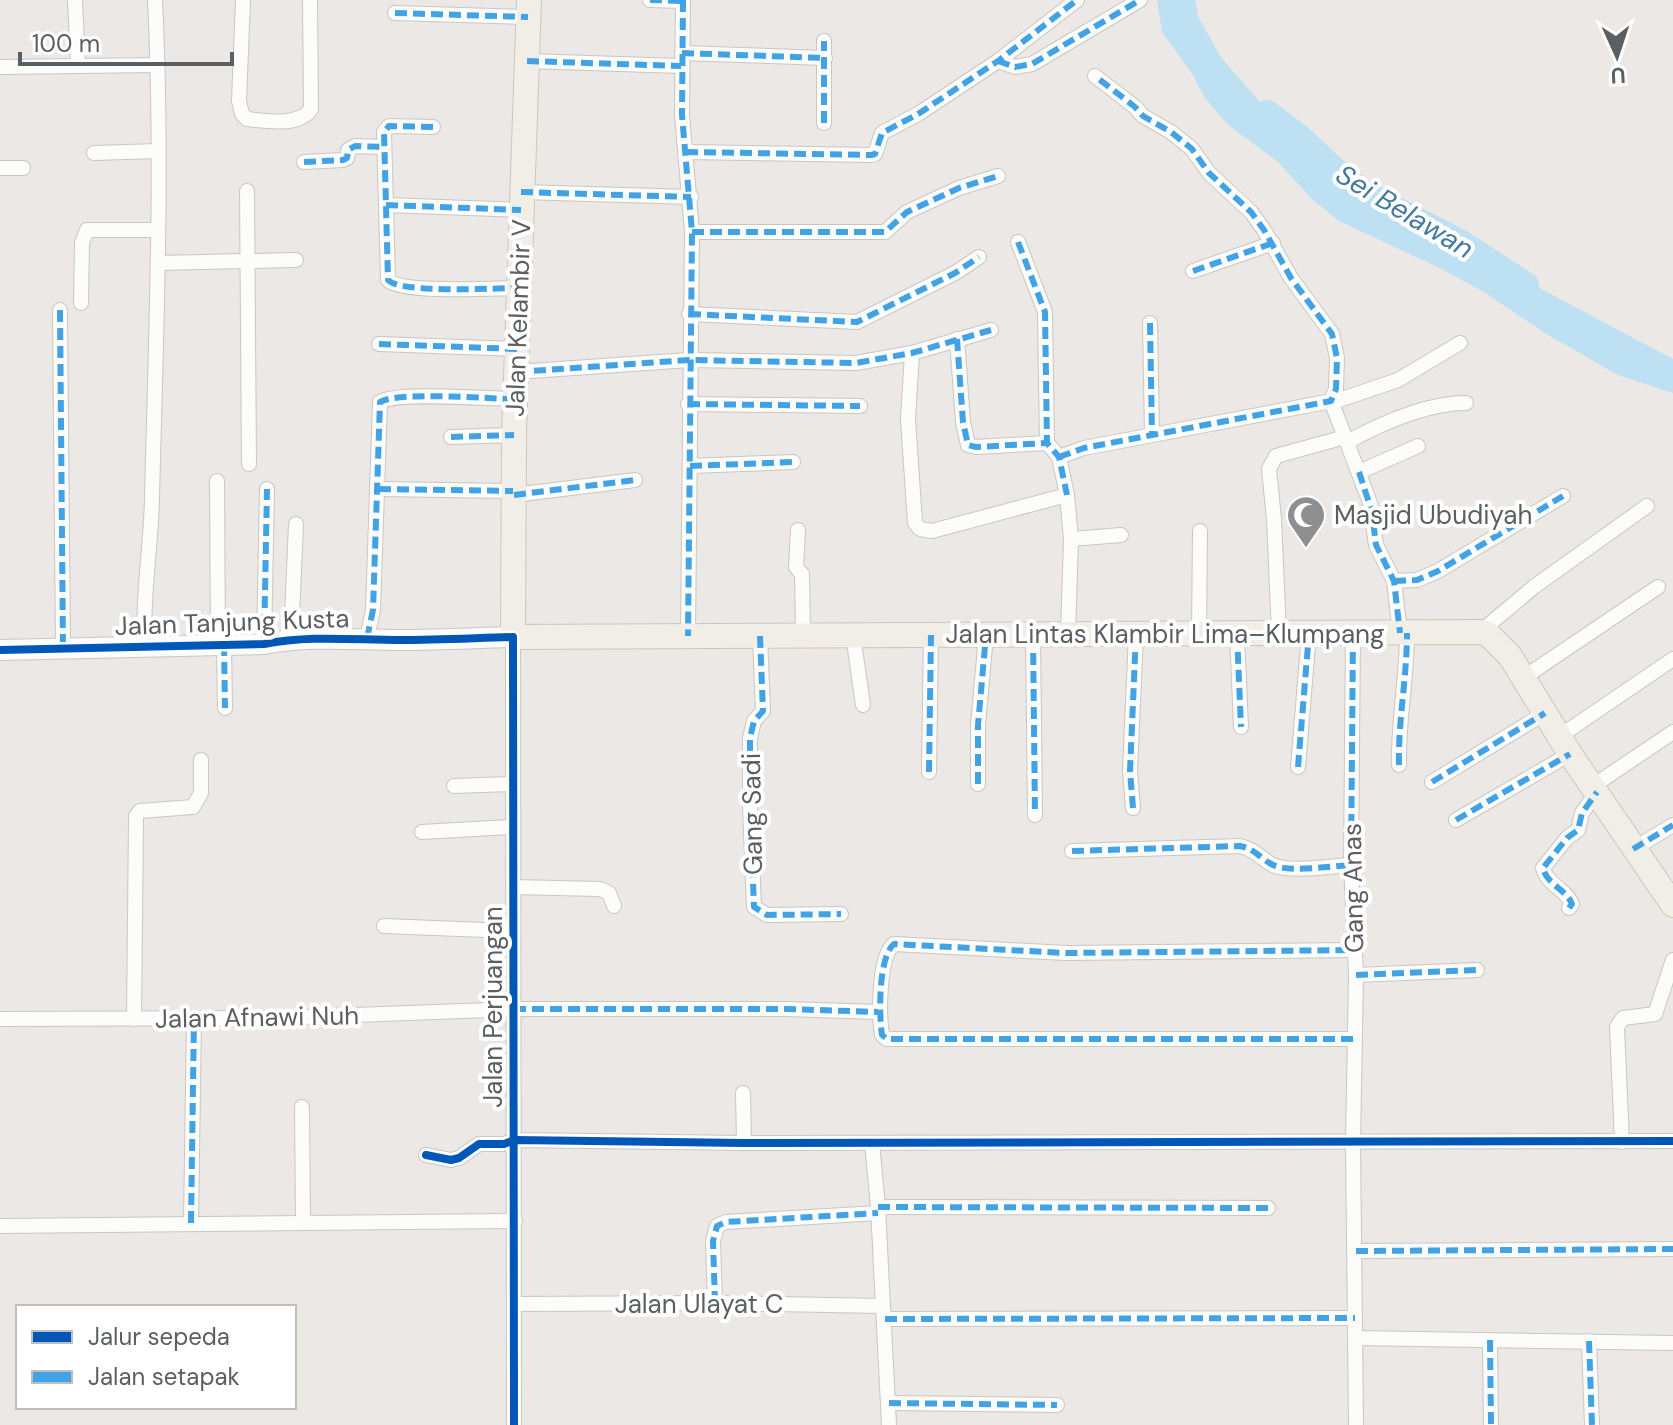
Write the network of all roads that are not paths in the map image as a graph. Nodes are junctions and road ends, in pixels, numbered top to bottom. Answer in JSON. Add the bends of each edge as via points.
{"nodes":[{"id":1,"x":75,"y":0,"type":"edge"},
{"id":2,"x":155,"y":0,"type":"edge"},
{"id":3,"x":243,"y":0,"type":"edge"},
{"id":4,"x":310,"y":0,"type":"edge"},
{"id":5,"x":650,"y":0,"type":"edge"},
{"id":6,"x":1077,"y":0,"type":"edge"},
{"id":7,"x":1140,"y":0,"type":"edge"},
{"id":8,"x":683,"y":1,"type":"edge"},
{"id":9,"x":529,"y":8,"type":"edge"},
{"id":10,"x":395,"y":13,"type":"dead end"},
{"id":11,"x":824,"y":41,"type":"dead end"},
{"id":12,"x":825,"y":58,"type":"junction"},
{"id":13,"x":681,"y":60,"type":"junction"},
{"id":14,"x":527,"y":61,"type":"junction"},
{"id":15,"x":998,"y":61,"type":"junction"},
{"id":16,"x":158,"y":65,"type":"junction"},
{"id":17,"x":78,"y":66,"type":"junction"},
{"id":18,"x":0,"y":67,"type":"edge"},
{"id":19,"x":1095,"y":76,"type":"dead end"},
{"id":20,"x":824,"y":123,"type":"dead end"},
{"id":21,"x":433,"y":127,"type":"dead end"},
{"id":22,"x":384,"y":147,"type":"junction"},
{"id":23,"x":158,"y":151,"type":"junction"},
{"id":24,"x":686,"y":152,"type":"junction"},
{"id":25,"x":94,"y":153,"type":"dead end"},
{"id":26,"x":304,"y":162,"type":"dead end"},
{"id":27,"x":0,"y":168,"type":"edge"},
{"id":28,"x":23,"y":168,"type":"dead end"},
{"id":29,"x":998,"y":176,"type":"dead end"},
{"id":30,"x":247,"y":191,"type":"dead end"},
{"id":31,"x":691,"y":197,"type":"junction"},
{"id":32,"x":521,"y":201,"type":"junction"},
{"id":33,"x":386,"y":205,"type":"junction"},
{"id":34,"x":157,"y":230,"type":"junction"},
{"id":35,"x":692,"y":232,"type":"junction"},
{"id":36,"x":1018,"y":242,"type":"dead end"},
{"id":37,"x":1273,"y":243,"type":"junction"},
{"id":38,"x":979,"y":257,"type":"dead end"},
{"id":39,"x":248,"y":260,"type":"junction"},
{"id":40,"x":296,"y":260,"type":"dead end"},
{"id":41,"x":158,"y":263,"type":"junction"},
{"id":42,"x":1193,"y":271,"type":"dead end"},
{"id":43,"x":521,"y":288,"type":"junction"},
{"id":44,"x":81,"y":303,"type":"dead end"},
{"id":45,"x":60,"y":310,"type":"dead end"},
{"id":46,"x":689,"y":314,"type":"junction"},
{"id":47,"x":1150,"y":323,"type":"dead end"},
{"id":48,"x":991,"y":330,"type":"dead end"},
{"id":49,"x":957,"y":339,"type":"junction"},
{"id":50,"x":1460,"y":343,"type":"dead end"},
{"id":51,"x":379,"y":344,"type":"dead end"},
{"id":52,"x":912,"y":353,"type":"junction"},
{"id":53,"x":689,"y":360,"type":"junction"},
{"id":54,"x":517,"y":361,"type":"junction"},
{"id":55,"x":515,"y":399,"type":"junction"},
{"id":56,"x":1331,"y":401,"type":"junction"},
{"id":57,"x":1466,"y":403,"type":"dead end"},
{"id":58,"x":688,"y":404,"type":"junction"},
{"id":59,"x":860,"y":406,"type":"dead end"},
{"id":60,"x":1152,"y":434,"type":"junction"},
{"id":61,"x":514,"y":435,"type":"junction"},
{"id":62,"x":451,"y":437,"type":"dead end"},
{"id":63,"x":1346,"y":440,"type":"junction"},
{"id":64,"x":1047,"y":443,"type":"junction"},
{"id":65,"x":1418,"y":446,"type":"dead end"},
{"id":66,"x":1059,"y":457,"type":"junction"},
{"id":67,"x":793,"y":462,"type":"dead end"},
{"id":68,"x":249,"y":464,"type":"dead end"},
{"id":69,"x":690,"y":466,"type":"junction"},
{"id":70,"x":1359,"y":472,"type":"junction"},
{"id":71,"x":635,"y":480,"type":"dead end"},
{"id":72,"x":217,"y":481,"type":"dead end"},
{"id":73,"x":267,"y":489,"type":"dead end"},
{"id":74,"x":379,"y":489,"type":"junction"},
{"id":75,"x":514,"y":493,"type":"junction"},
{"id":76,"x":1067,"y":495,"type":"junction"},
{"id":77,"x":1563,"y":496,"type":"dead end"},
{"id":78,"x":1647,"y":506,"type":"dead end"},
{"id":79,"x":296,"y":524,"type":"dead end"},
{"id":80,"x":798,"y":530,"type":"dead end"},
{"id":81,"x":1200,"y":531,"type":"dead end"},
{"id":82,"x":1121,"y":535,"type":"dead end"},
{"id":83,"x":1071,"y":539,"type":"junction"},
{"id":84,"x":1394,"y":581,"type":"junction"},
{"id":85,"x":1658,"y":587,"type":"dead end"},
{"id":86,"x":1480,"y":632,"type":"junction"},
{"id":87,"x":1309,"y":633,"type":"junction"},
{"id":88,"x":1353,"y":633,"type":"junction"},
{"id":89,"x":1404,"y":633,"type":"junction"},
{"id":90,"x":1136,"y":634,"type":"junction"},
{"id":91,"x":1199,"y":634,"type":"junction"},
{"id":92,"x":1237,"y":634,"type":"junction"},
{"id":93,"x":1279,"y":634,"type":"junction"},
{"id":94,"x":853,"y":635,"type":"junction"},
{"id":95,"x":931,"y":635,"type":"junction"},
{"id":96,"x":986,"y":635,"type":"junction"},
{"id":97,"x":1033,"y":635,"type":"junction"},
{"id":98,"x":1068,"y":635,"type":"junction"},
{"id":99,"x":688,"y":636,"type":"junction"},
{"id":100,"x":760,"y":636,"type":"junction"},
{"id":101,"x":803,"y":636,"type":"junction"},
{"id":102,"x":513,"y":637,"type":"junction"},
{"id":103,"x":367,"y":638,"type":"junction"},
{"id":104,"x":291,"y":639,"type":"junction"},
{"id":105,"x":221,"y":644,"type":"junction"},
{"id":106,"x":264,"y":644,"type":"junction"},
{"id":107,"x":145,"y":645,"type":"junction"},
{"id":108,"x":63,"y":648,"type":"junction"},
{"id":109,"x":0,"y":650,"type":"edge"},
{"id":110,"x":1673,"y":659,"type":"edge"},
{"id":111,"x":1523,"y":678,"type":"junction"},
{"id":112,"x":863,"y":705,"type":"dead end"},
{"id":113,"x":225,"y":708,"type":"dead end"},
{"id":114,"x":1545,"y":713,"type":"junction"},
{"id":115,"x":1241,"y":727,"type":"dead end"},
{"id":116,"x":1673,"y":732,"type":"edge"},
{"id":117,"x":1565,"y":745,"type":"junction"},
{"id":118,"x":201,"y":760,"type":"dead end"},
{"id":119,"x":1399,"y":765,"type":"dead end"},
{"id":120,"x":1298,"y":767,"type":"dead end"},
{"id":121,"x":929,"y":772,"type":"dead end"},
{"id":122,"x":1432,"y":782,"type":"dead end"},
{"id":123,"x":512,"y":784,"type":"junction"},
{"id":124,"x":978,"y":784,"type":"dead end"},
{"id":125,"x":454,"y":786,"type":"dead end"},
{"id":126,"x":1595,"y":789,"type":"junction"},
{"id":127,"x":1133,"y":808,"type":"dead end"},
{"id":128,"x":1035,"y":815,"type":"dead end"},
{"id":129,"x":1456,"y":820,"type":"dead end"},
{"id":130,"x":1673,"y":825,"type":"edge"},
{"id":131,"x":512,"y":827,"type":"junction"},
{"id":132,"x":422,"y":832,"type":"dead end"},
{"id":133,"x":1633,"y":849,"type":"junction"},
{"id":134,"x":1072,"y":851,"type":"dead end"},
{"id":135,"x":1351,"y":865,"type":"junction"},
{"id":136,"x":513,"y":887,"type":"junction"},
{"id":137,"x":1673,"y":905,"type":"edge"},
{"id":138,"x":614,"y":906,"type":"dead end"},
{"id":139,"x":1569,"y":908,"type":"dead end"},
{"id":140,"x":841,"y":914,"type":"dead end"},
{"id":141,"x":384,"y":926,"type":"dead end"},
{"id":142,"x":512,"y":931,"type":"junction"},
{"id":143,"x":1354,"y":950,"type":"junction"},
{"id":144,"x":1673,"y":960,"type":"edge"},
{"id":145,"x":1477,"y":970,"type":"dead end"},
{"id":146,"x":1356,"y":975,"type":"junction"},
{"id":147,"x":514,"y":1009,"type":"junction"},
{"id":148,"x":878,"y":1012,"type":"junction"},
{"id":149,"x":194,"y":1018,"type":"junction"},
{"id":150,"x":0,"y":1019,"type":"edge"},
{"id":151,"x":134,"y":1019,"type":"junction"},
{"id":152,"x":1353,"y":1039,"type":"junction"},
{"id":153,"x":743,"y":1093,"type":"dead end"},
{"id":154,"x":302,"y":1107,"type":"dead end"},
{"id":155,"x":515,"y":1140,"type":"junction"},
{"id":156,"x":1673,"y":1141,"type":"edge"},
{"id":157,"x":1622,"y":1142,"type":"junction"},
{"id":158,"x":744,"y":1143,"type":"junction"},
{"id":159,"x":872,"y":1143,"type":"junction"},
{"id":160,"x":1353,"y":1143,"type":"junction"},
{"id":161,"x":426,"y":1155,"type":"dead end"},
{"id":162,"x":1268,"y":1208,"type":"dead end"},
{"id":163,"x":878,"y":1210,"type":"junction"},
{"id":164,"x":515,"y":1221,"type":"junction"},
{"id":165,"x":303,"y":1222,"type":"junction"},
{"id":166,"x":191,"y":1223,"type":"junction"},
{"id":167,"x":0,"y":1226,"type":"edge"},
{"id":168,"x":1673,"y":1249,"type":"edge"},
{"id":169,"x":1356,"y":1251,"type":"junction"},
{"id":170,"x":715,"y":1303,"type":"junction"},
{"id":171,"x":514,"y":1304,"type":"junction"},
{"id":172,"x":884,"y":1312,"type":"junction"},
{"id":173,"x":1355,"y":1318,"type":"junction"},
{"id":174,"x":1355,"y":1338,"type":"junction"},
{"id":175,"x":1490,"y":1340,"type":"junction"},
{"id":176,"x":1589,"y":1341,"type":"junction"},
{"id":177,"x":1673,"y":1343,"type":"edge"},
{"id":178,"x":889,"y":1403,"type":"junction"},
{"id":179,"x":1057,"y":1405,"type":"dead end"},
{"id":180,"x":514,"y":1425,"type":"edge"},
{"id":181,"x":889,"y":1425,"type":"edge"},
{"id":182,"x":1356,"y":1425,"type":"edge"},
{"id":183,"x":1491,"y":1425,"type":"edge"},
{"id":184,"x":1592,"y":1425,"type":"edge"}],
"edges":[{"from":1,"to":17,"type":"street"},
{"from":2,"to":16,"type":"street"},
{"from":3,"to":4,"type":"street","via":[[242,114],[279,121],[303,117],[311,109]]},
{"from":5,"to":8,"type":"street"},
{"from":6,"to":15,"type":"street"},
{"from":7,"to":15,"type":"street","via":[[1032,64],[1015,67]]},
{"from":8,"to":13,"type":"street"},
{"from":9,"to":10,"type":"street"},
{"from":9,"to":14,"type":"main road","name":"Jalan Kelambir V"},
{"from":11,"to":12,"type":"street"},
{"from":12,"to":13,"type":"street"},
{"from":12,"to":20,"type":"street"},
{"from":13,"to":14,"type":"street"},
{"from":13,"to":24,"type":"street"},
{"from":14,"to":32,"type":"main road","name":"Jalan Kelambir V"},
{"from":15,"to":24,"type":"street","via":[[882,133],[872,155]]},
{"from":16,"to":17,"type":"street"},
{"from":16,"to":23,"type":"street"},
{"from":17,"to":18,"type":"street"},
{"from":19,"to":37,"type":"street","via":[[1192,149]]},
{"from":21,"to":22,"type":"street","via":[[386,127]]},
{"from":22,"to":26,"type":"street","via":[[355,146],[343,160]]},
{"from":22,"to":33,"type":"street"},
{"from":23,"to":25,"type":"street"},
{"from":23,"to":34,"type":"street"},
{"from":24,"to":31,"type":"street"},
{"from":27,"to":28,"type":"street"},
{"from":29,"to":35,"type":"street","via":[[907,212],[885,232]]},
{"from":30,"to":39,"type":"street"},
{"from":31,"to":32,"type":"street"},
{"from":31,"to":35,"type":"street"},
{"from":32,"to":33,"type":"street"},
{"from":32,"to":43,"type":"main road","name":"Jalan Kelambir V"},
{"from":33,"to":43,"type":"street","via":[[387,271],[393,285]]},
{"from":34,"to":41,"type":"street"},
{"from":34,"to":44,"type":"street","via":[[87,230]]},
{"from":35,"to":46,"type":"street"},
{"from":36,"to":64,"type":"street","via":[[1045,312]]},
{"from":37,"to":42,"type":"street"},
{"from":37,"to":56,"type":"street","via":[[1332,334],[1337,358]]},
{"from":38,"to":46,"type":"street","via":[[857,322]]},
{"from":39,"to":40,"type":"street"},
{"from":39,"to":41,"type":"street"},
{"from":39,"to":68,"type":"street"},
{"from":41,"to":107,"type":"street"},
{"from":43,"to":54,"type":"main road","name":"Jalan Kelambir V"},
{"from":45,"to":108,"type":"street"},
{"from":46,"to":53,"type":"street"},
{"from":47,"to":60,"type":"street"},
{"from":48,"to":49,"type":"street"},
{"from":49,"to":52,"type":"street"},
{"from":49,"to":64,"type":"street","via":[[968,445]]},
{"from":50,"to":56,"type":"street","via":[[1398,380]]},
{"from":51,"to":54,"type":"street"},
{"from":52,"to":53,"type":"street","via":[[856,363]]},
{"from":52,"to":76,"type":"street","via":[[908,419],[913,511],[920,529],[943,529]]},
{"from":53,"to":54,"type":"street"},
{"from":53,"to":58,"type":"street"},
{"from":54,"to":55,"type":"main road","name":"Jalan Kelambir V"},
{"from":55,"to":61,"type":"main road","name":"Jalan Kelambir V"},
{"from":55,"to":74,"type":"street","via":[[382,400]]},
{"from":56,"to":60,"type":"street"},
{"from":56,"to":63,"type":"street"},
{"from":57,"to":63,"type":"street","via":[[1421,411]]},
{"from":58,"to":59,"type":"street"},
{"from":58,"to":69,"type":"street"},
{"from":60,"to":66,"type":"street"},
{"from":61,"to":62,"type":"street"},
{"from":61,"to":75,"type":"main road","name":"Jalan Kelambir V"},
{"from":63,"to":70,"type":"street"},
{"from":63,"to":93,"type":"street","via":[[1271,461]]},
{"from":64,"to":66,"type":"street"},
{"from":65,"to":70,"type":"street"},
{"from":66,"to":76,"type":"street"},
{"from":67,"to":69,"type":"street"},
{"from":69,"to":99,"type":"street"},
{"from":70,"to":84,"type":"street","via":[[1376,545]]},
{"from":71,"to":75,"type":"street"},
{"from":72,"to":105,"type":"street"},
{"from":73,"to":106,"type":"street"},
{"from":74,"to":75,"type":"street"},
{"from":74,"to":103,"type":"street"},
{"from":75,"to":102,"type":"main road","name":"Jalan Kelambir V"},
{"from":76,"to":83,"type":"street"},
{"from":77,"to":84,"type":"street","via":[[1438,571],[1417,580]]},
{"from":78,"to":86,"type":"street"},
{"from":79,"to":104,"type":"street"},
{"from":80,"to":101,"type":"street"},
{"from":81,"to":91,"type":"street"},
{"from":82,"to":83,"type":"street"},
{"from":83,"to":98,"type":"street"},
{"from":84,"to":89,"type":"street"},
{"from":85,"to":111,"type":"street"},
{"from":86,"to":89,"type":"main road","name":"Jalan Lintas Klambir Lima–Klumpang"},
{"from":86,"to":111,"type":"main road","via":[[1501,645]]},
{"from":87,"to":88,"type":"main road","name":"Jalan Lintas Klambir Lima–Klumpang"},
{"from":87,"to":93,"type":"main road","name":"Jalan Lintas Klambir Lima–Klumpang"},
{"from":87,"to":120,"type":"street"},
{"from":88,"to":89,"type":"main road","name":"Jalan Lintas Klambir Lima–Klumpang"},
{"from":88,"to":135,"type":"street","name":"Gang Anas"},
{"from":89,"to":119,"type":"street"},
{"from":90,"to":91,"type":"main road","name":"Jalan Lintas Klambir Lima–Klumpang"},
{"from":90,"to":98,"type":"main road","name":"Jalan Lintas Klambir Lima–Klumpang"},
{"from":90,"to":127,"type":"street"},
{"from":91,"to":92,"type":"main road","name":"Jalan Lintas Klambir Lima–Klumpang"},
{"from":92,"to":93,"type":"main road","name":"Jalan Lintas Klambir Lima–Klumpang"},
{"from":92,"to":115,"type":"street"},
{"from":94,"to":95,"type":"main road","name":"Jalan Lintas Klambir Lima–Klumpang"},
{"from":94,"to":101,"type":"main road","name":"Jalan Lintas Klambir Lima–Klumpang"},
{"from":94,"to":112,"type":"street"},
{"from":95,"to":96,"type":"main road","name":"Jalan Lintas Klambir Lima–Klumpang"},
{"from":95,"to":121,"type":"street"},
{"from":96,"to":97,"type":"main road","name":"Jalan Lintas Klambir Lima–Klumpang"},
{"from":96,"to":124,"type":"street"},
{"from":97,"to":98,"type":"main road","name":"Jalan Lintas Klambir Lima–Klumpang"},
{"from":97,"to":128,"type":"street"},
{"from":99,"to":100,"type":"main road","name":"Jalan Lintas Klambir Lima–Klumpang"},
{"from":99,"to":102,"type":"main road","name":"Jalan Lintas Klambir Lima–Klumpang"},
{"from":100,"to":101,"type":"main road","name":"Jalan Lintas Klambir Lima–Klumpang"},
{"from":100,"to":140,"type":"street","name":"Gang Sadi","via":[[763,711],[750,738],[754,907],[767,915]]},
{"from":102,"to":103,"type":"street","name":"Jalan Tanjung Kusta"},
{"from":102,"to":123,"type":"street","name":"Jalan Perjuangan"},
{"from":103,"to":104,"type":"street","name":"Jalan Tanjung Kusta"},
{"from":104,"to":106,"type":"street","name":"Jalan Tanjung Kusta"},
{"from":105,"to":106,"type":"street","name":"Jalan Tanjung Kusta"},
{"from":105,"to":107,"type":"street","name":"Jalan Tanjung Kusta"},
{"from":105,"to":113,"type":"street"},
{"from":107,"to":108,"type":"street","name":"Jalan Tanjung Kusta"},
{"from":108,"to":109,"type":"street","name":"Jalan Tanjung Kusta"},
{"from":110,"to":117,"type":"street"},
{"from":111,"to":114,"type":"main road"},
{"from":114,"to":117,"type":"main road"},
{"from":114,"to":122,"type":"street"},
{"from":116,"to":126,"type":"street"},
{"from":117,"to":126,"type":"main road"},
{"from":117,"to":129,"type":"street"},
{"from":118,"to":151,"type":"street","via":[[201,793],[193,807],[140,811],[136,816]]},
{"from":123,"to":125,"type":"street"},
{"from":123,"to":131,"type":"street","name":"Jalan Perjuangan"},
{"from":126,"to":133,"type":"main road"},
{"from":126,"to":139,"type":"street","via":[[1578,830],[1543,868],[1570,898]]},
{"from":130,"to":133,"type":"street"},
{"from":131,"to":132,"type":"street"},
{"from":131,"to":136,"type":"street","name":"Jalan Perjuangan"},
{"from":133,"to":137,"type":"main road"},
{"from":134,"to":135,"type":"street","via":[[1240,846],[1275,866]]},
{"from":135,"to":143,"type":"street","name":"Gang Anas"},
{"from":136,"to":138,"type":"street","via":[[600,889],[609,893]]},
{"from":136,"to":142,"type":"street","name":"Jalan Perjuangan"},
{"from":141,"to":142,"type":"street"},
{"from":142,"to":147,"type":"street","name":"Jalan Perjuangan"},
{"from":143,"to":146,"type":"street","name":"Gang Anas"},
{"from":143,"to":148,"type":"street","via":[[1066,953],[894,944],[886,953]]},
{"from":144,"to":157,"type":"street","via":[[1655,1014],[1623,1018],[1617,1027]]},
{"from":145,"to":146,"type":"street"},
{"from":146,"to":152,"type":"street","name":"Gang Anas"},
{"from":147,"to":148,"type":"street","name":"Jalan Afnawi Nuh"},
{"from":147,"to":149,"type":"street","name":"Jalan Afnawi Nuh"},
{"from":147,"to":155,"type":"street","name":"Jalan Perjuangan"},
{"from":148,"to":152,"type":"street","via":[[887,1039]]},
{"from":149,"to":151,"type":"street","name":"Jalan Afnawi Nuh"},
{"from":149,"to":166,"type":"street"},
{"from":150,"to":151,"type":"street","name":"Jalan Afnawi Nuh"},
{"from":152,"to":160,"type":"street","name":"Gang Anas"},
{"from":153,"to":158,"type":"street"},
{"from":154,"to":165,"type":"street"},
{"from":155,"to":158,"type":"street"},
{"from":155,"to":161,"type":"street","via":[[479,1144],[451,1160]]},
{"from":155,"to":164,"type":"street","name":"Jalan Perjuangan"},
{"from":156,"to":157,"type":"street"},
{"from":157,"to":160,"type":"street"},
{"from":158,"to":159,"type":"street"},
{"from":159,"to":160,"type":"street"},
{"from":159,"to":163,"type":"street"},
{"from":160,"to":169,"type":"street","name":"Gang Anas"},
{"from":162,"to":163,"type":"street"},
{"from":163,"to":170,"type":"street","via":[[717,1226]]},
{"from":163,"to":172,"type":"street"},
{"from":164,"to":165,"type":"street"},
{"from":164,"to":171,"type":"street","name":"Jalan Perjuangan"},
{"from":165,"to":166,"type":"street"},
{"from":166,"to":167,"type":"street"},
{"from":168,"to":169,"type":"street"},
{"from":169,"to":173,"type":"street","name":"Gang Anas"},
{"from":170,"to":171,"type":"street","name":"Jalan Ulayat C"},
{"from":170,"to":172,"type":"street","name":"Jalan Ulayat C"},
{"from":171,"to":180,"type":"street","name":"Jalan Perjuangan"},
{"from":172,"to":173,"type":"street","name":"Jalan Ulayat C"},
{"from":172,"to":178,"type":"street"},
{"from":173,"to":174,"type":"street","name":"Gang Anas"},
{"from":174,"to":175,"type":"street"},
{"from":174,"to":182,"type":"street","name":"Gang Anas"},
{"from":175,"to":176,"type":"street"},
{"from":175,"to":183,"type":"street"},
{"from":176,"to":177,"type":"street"},
{"from":176,"to":184,"type":"street"},
{"from":178,"to":179,"type":"street"},
{"from":178,"to":181,"type":"street"}]}
